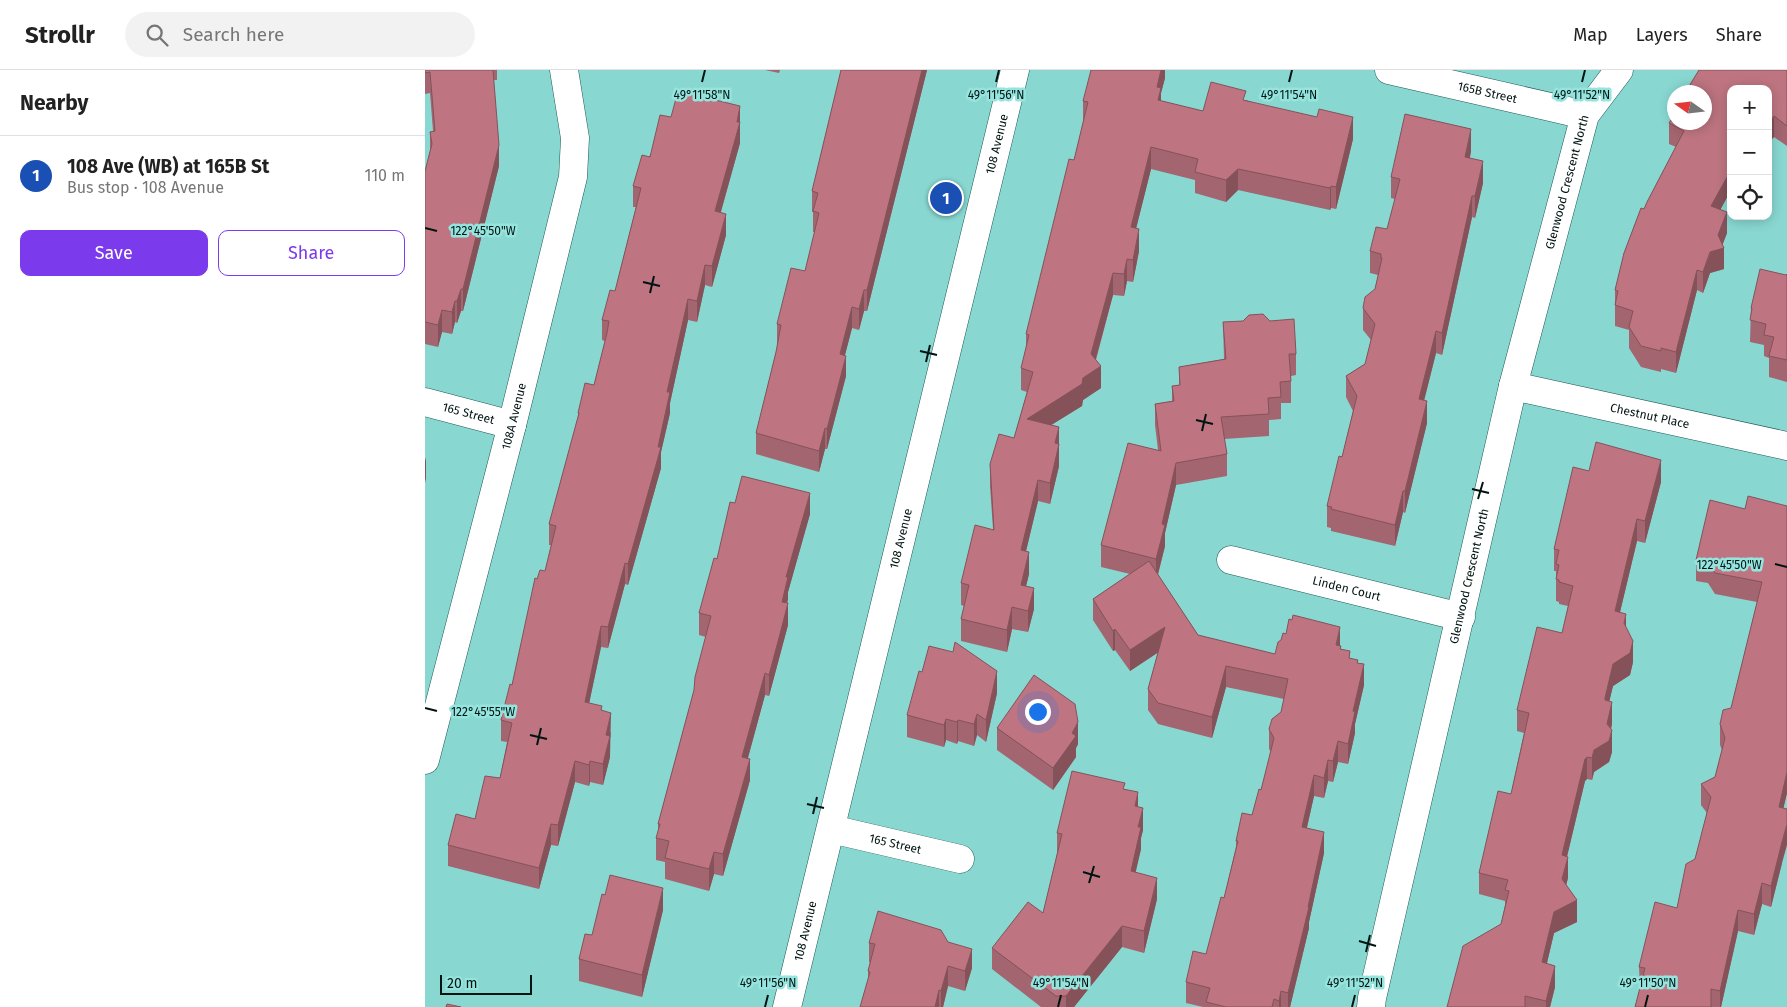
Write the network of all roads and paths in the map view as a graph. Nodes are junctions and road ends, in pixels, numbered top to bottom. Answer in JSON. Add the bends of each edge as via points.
{"nodes":[{"id":1,"x":563,"y":70,"type":"edge"},
{"id":2,"x":1015,"y":70,"type":"edge"},
{"id":3,"x":1389,"y":70,"type":"edge"},
{"id":4,"x":1619,"y":70,"type":"edge"},
{"id":5,"x":1585,"y":114,"type":"junction"},
{"id":6,"x":1513,"y":386,"type":"junction"},
{"id":7,"x":425,"y":402,"type":"edge"},
{"id":8,"x":512,"y":425,"type":"junction"},
{"id":9,"x":1787,"y":446,"type":"edge"},
{"id":10,"x":1231,"y":560,"type":"dead end"},
{"id":11,"x":1461,"y":617,"type":"junction"},
{"id":12,"x":425,"y":760,"type":"edge"},
{"id":13,"x":831,"y":829,"type":"junction"},
{"id":14,"x":960,"y":858,"type":"dead end"},
{"id":15,"x":787,"y":1007,"type":"edge"},
{"id":16,"x":1371,"y":1007,"type":"edge"}],
"edges":[{"from":1,"to":8,"type":"street","name":"108A Avenue","via":[[575,138],[573,177]]},
{"from":2,"to":13,"type":"street","name":"108 Avenue"},
{"from":3,"to":5,"type":"street","name":"165B Street"},
{"from":4,"to":5,"type":"street","name":"Glenwood Crescent North"},
{"from":5,"to":6,"type":"street","name":"Glenwood Crescent North"},
{"from":6,"to":9,"type":"street","name":"Chestnut Place"},
{"from":6,"to":11,"type":"street","name":"Glenwood Crescent North"},
{"from":7,"to":8,"type":"street","name":"165 Street"},
{"from":8,"to":12,"type":"street","name":"108A Avenue"},
{"from":10,"to":11,"type":"street","name":"Linden Court"},
{"from":11,"to":16,"type":"street","name":"Glenwood Crescent North"},
{"from":13,"to":14,"type":"street","name":"165 Street"},
{"from":13,"to":15,"type":"street","name":"108 Avenue"}]}
